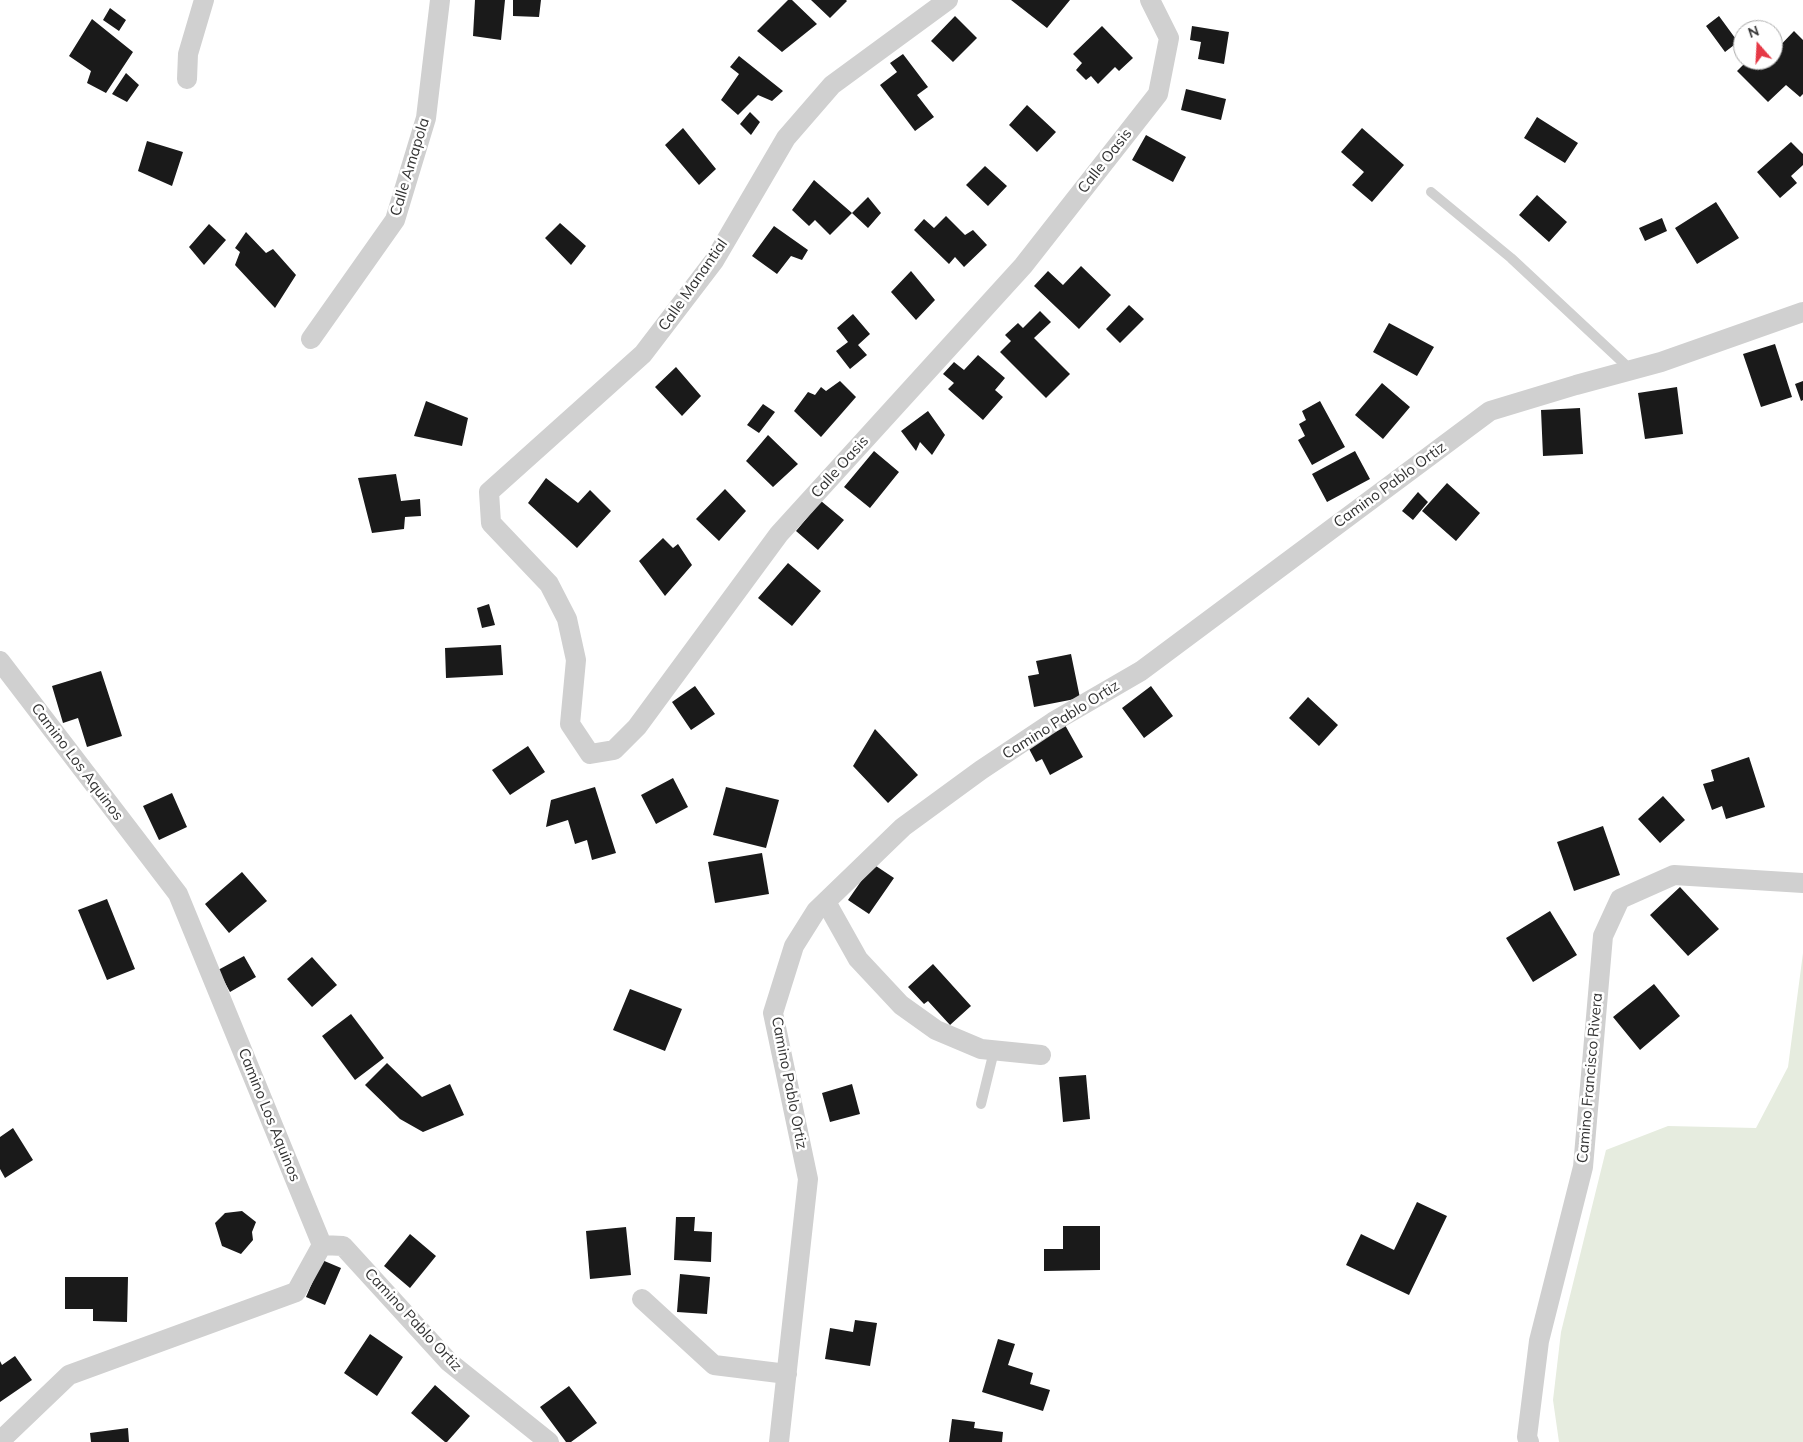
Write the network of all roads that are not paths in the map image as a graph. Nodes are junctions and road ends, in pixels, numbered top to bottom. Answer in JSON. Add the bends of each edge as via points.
{"nodes":[{"id":1,"x":204,"y":0,"type":"edge"},
{"id":2,"x":440,"y":0,"type":"edge"},
{"id":3,"x":948,"y":0,"type":"edge"},
{"id":4,"x":1150,"y":0,"type":"edge"},
{"id":5,"x":187,"y":79,"type":"dead end"},
{"id":6,"x":1431,"y":192,"type":"dead end"},
{"id":7,"x":1803,"y":312,"type":"edge"},
{"id":8,"x":311,"y":339,"type":"dead end"},
{"id":9,"x":1631,"y":370,"type":"junction"},
{"id":10,"x":535,"y":569,"type":"joint"},
{"id":11,"x":0,"y":661,"type":"edge"},
{"id":12,"x":1803,"y":883,"type":"edge"},
{"id":13,"x":826,"y":902,"type":"junction"},
{"id":14,"x":994,"y":1051,"type":"junction"},
{"id":15,"x":1041,"y":1055,"type":"dead end"},
{"id":16,"x":981,"y":1104,"type":"dead end"},
{"id":17,"x":322,"y":1245,"type":"junction"},
{"id":18,"x":642,"y":1299,"type":"dead end"},
{"id":19,"x":787,"y":1374,"type":"junction"},
{"id":20,"x":0,"y":1441,"type":"edge"},
{"id":21,"x":549,"y":1442,"type":"edge"},
{"id":22,"x":779,"y":1442,"type":"edge"},
{"id":23,"x":1529,"y":1442,"type":"edge"}],
"edges":[{"from":1,"to":5,"type":"street","via":[[188,54]]},
{"from":2,"to":8,"type":"street","name":"Calle Amapola","via":[[426,118],[395,220]]},
{"from":3,"to":10,"type":"street","name":"Calle Manantial","via":[[832,85],[786,138],[714,261],[643,354],[489,492],[491,523]]},
{"from":4,"to":10,"type":"street","name":"Calle Oasis","via":[[1169,38],[1158,94],[1023,266],[779,534],[637,726],[614,750],[590,754],[570,724],[576,660],[567,619],[549,584]]},
{"from":6,"to":9,"type":"lane","via":[[1511,258]]},
{"from":7,"to":9,"type":"street","name":"Camino Pablo Ortiz"},
{"from":9,"to":13,"type":"street","name":"Camino Pablo Ortiz","via":[[1490,411],[1141,671],[980,770],[903,827]]},
{"from":11,"to":17,"type":"street","name":"Camino Los Aquinos","via":[[178,894]]},
{"from":12,"to":23,"type":"street","name":"Camino Francisco Rivera","via":[[1674,875],[1620,899],[1603,936],[1582,1167],[1539,1341]]},
{"from":13,"to":14,"type":"street","via":[[858,959],[901,1005],[936,1030],[981,1049]]},
{"from":13,"to":19,"type":"street","name":"Camino Pablo Ortiz","via":[[816,911],[794,946],[773,1013],[808,1179]]},
{"from":14,"to":15,"type":"street"},
{"from":14,"to":16,"type":"lane"},
{"from":17,"to":20,"type":"street","via":[[296,1292],[69,1375]]},
{"from":17,"to":21,"type":"street","name":"Camino Pablo Ortiz","via":[[344,1246],[449,1362]]},
{"from":18,"to":19,"type":"street","via":[[714,1365]]},
{"from":19,"to":22,"type":"street","name":"Camino Pablo Ortiz"}]}
